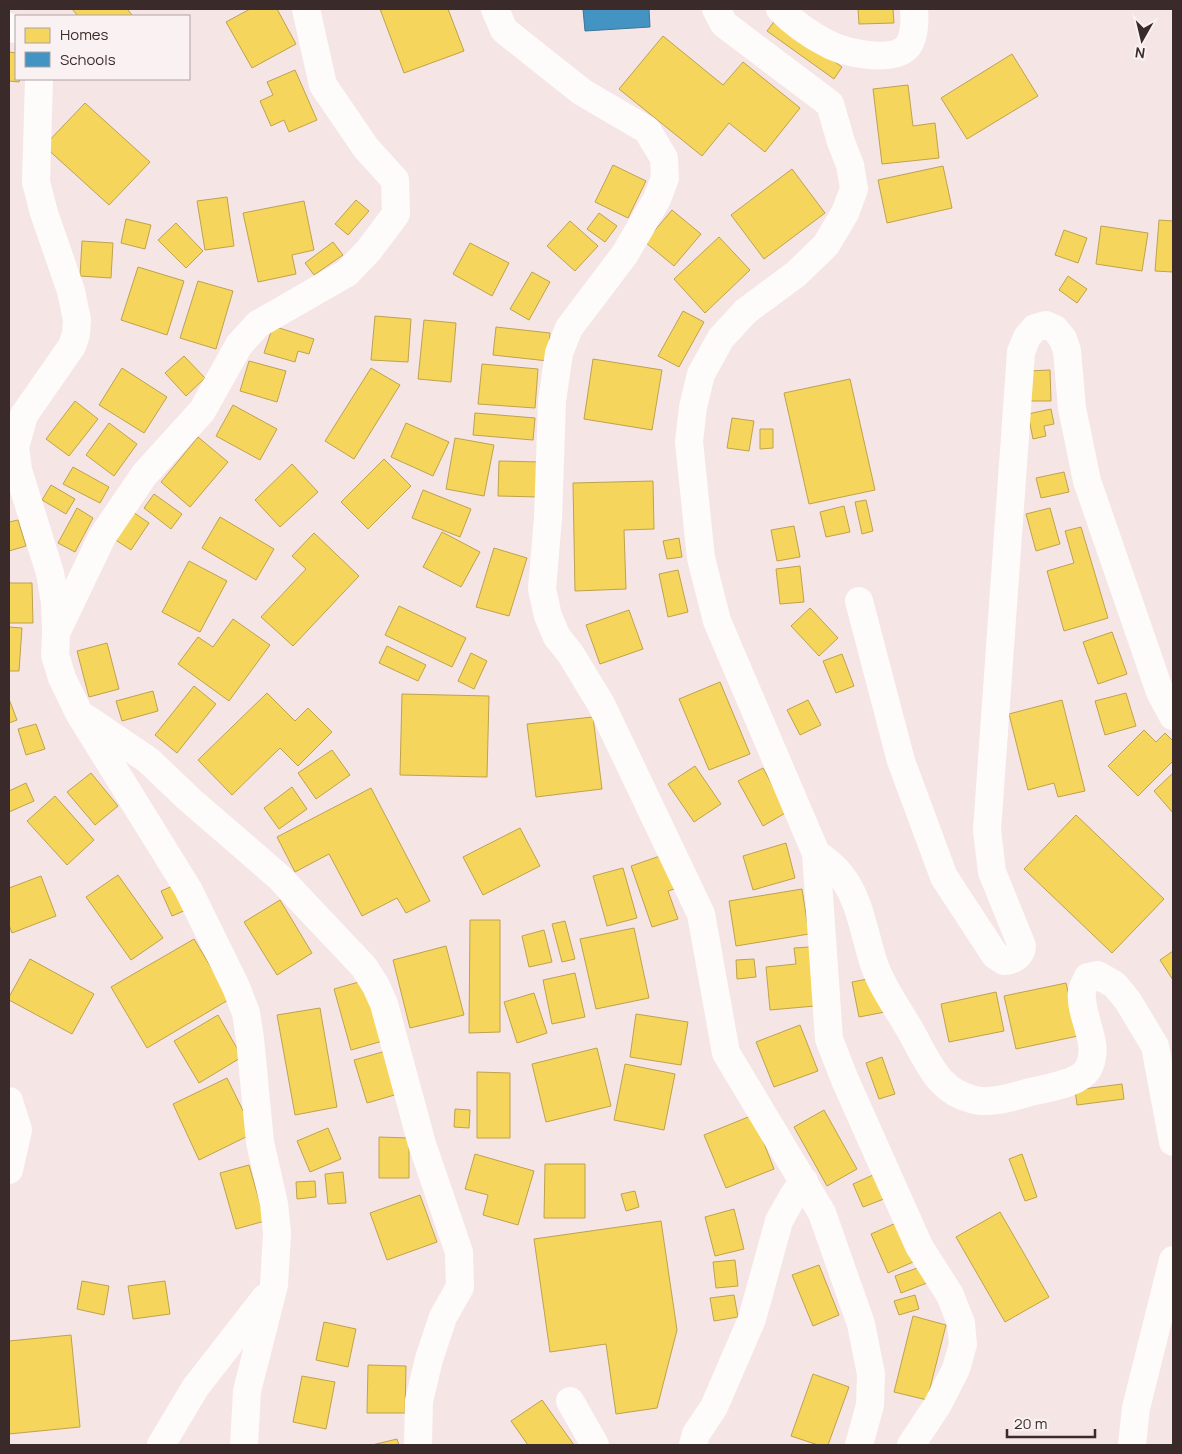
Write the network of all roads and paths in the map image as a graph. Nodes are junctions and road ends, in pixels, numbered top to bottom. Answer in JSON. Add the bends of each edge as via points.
{"nodes":[{"id":1,"x":306,"y":9,"type":"edge"},
{"id":2,"x":495,"y":9,"type":"edge"},
{"id":3,"x":716,"y":9,"type":"edge"},
{"id":4,"x":780,"y":9,"type":"edge"},
{"id":5,"x":914,"y":9,"type":"edge"},
{"id":6,"x":39,"y":80,"type":"edge"},
{"id":7,"x":12,"y":446,"type":"edge"},
{"id":8,"x":859,"y":601,"type":"dead end"},
{"id":9,"x":56,"y":633,"type":"junction"},
{"id":10,"x":79,"y":713,"type":"junction"},
{"id":11,"x":1173,"y":716,"type":"edge"},
{"id":12,"x":816,"y":853,"type":"junction"},
{"id":13,"x":9,"y":1100,"type":"edge"},
{"id":14,"x":1173,"y":1142,"type":"edge"},
{"id":15,"x":9,"y":1170,"type":"edge"},
{"id":16,"x":804,"y":1181,"type":"junction"},
{"id":17,"x":1173,"y":1260,"type":"edge"},
{"id":18,"x":274,"y":1285,"type":"junction"},
{"id":19,"x":570,"y":1401,"type":"dead end"},
{"id":20,"x":161,"y":1445,"type":"edge"},
{"id":21,"x":244,"y":1445,"type":"edge"},
{"id":22,"x":418,"y":1445,"type":"edge"},
{"id":23,"x":595,"y":1445,"type":"edge"},
{"id":24,"x":693,"y":1445,"type":"edge"},
{"id":25,"x":859,"y":1445,"type":"edge"},
{"id":26,"x":911,"y":1445,"type":"edge"},
{"id":27,"x":1132,"y":1445,"type":"edge"}],
"edges":[{"from":1,"to":9,"type":"street","via":[[323,85],[366,148],[396,180],[396,214],[347,273],[258,324],[239,345],[202,411],[144,475],[102,537]]},
{"from":2,"to":16,"type":"street","via":[[504,30],[582,92],[647,130],[664,158],[665,178],[657,199],[625,254],[569,328],[560,353],[552,401],[542,589],[556,636],[601,704],[700,914],[726,1053]]},
{"from":3,"to":12,"type":"street","via":[[724,24],[830,104],[850,165],[854,189],[826,246],[796,274],[746,311],[721,338],[701,374],[689,442],[700,558],[717,621]]},
{"from":4,"to":5,"type":"street","via":[[811,35],[832,46],[847,52],[878,56],[906,49],[912,37]]},
{"from":6,"to":7,"type":"street","via":[[36,182],[71,291],[77,320],[76,334],[72,346],[24,415]]},
{"from":7,"to":9,"type":"street","via":[[50,573]]},
{"from":8,"to":11,"type":"street","via":[[901,761],[944,877],[995,955],[1004,961],[1015,959],[1022,952],[1022,946],[992,872],[987,830],[1021,352],[1035,328],[1046,325],[1064,339],[1072,408],[1087,480],[1160,692]]},
{"from":9,"to":10,"type":"street","via":[[55,655]]},
{"from":10,"to":18,"type":"street","via":[[188,889],[246,1013],[260,1142],[277,1233]]},
{"from":10,"to":22,"type":"street","via":[[148,760],[278,877],[364,967],[376,986],[384,1004],[422,1144],[459,1252],[460,1287],[443,1317],[429,1359],[419,1401]]},
{"from":12,"to":14,"type":"street","via":[[830,864],[853,894],[875,966],[928,1062],[950,1089],[972,1100],[987,1102],[1073,1081],[1084,1074],[1093,1048],[1082,990],[1088,977],[1098,975],[1115,985],[1156,1046]]},
{"from":12,"to":26,"type":"street","via":[[829,1038],[919,1246],[950,1294],[961,1323],[963,1344],[956,1369],[937,1406]]},
{"from":13,"to":15,"type":"street","via":[[18,1130]]},
{"from":16,"to":24,"type":"street","via":[[780,1221],[752,1319],[714,1407],[696,1434]]},
{"from":16,"to":25,"type":"street","via":[[822,1213],[861,1324],[871,1374],[870,1405]]},
{"from":17,"to":27,"type":"street","via":[[1136,1408]]},
{"from":18,"to":20,"type":"street","via":[[195,1388]]},
{"from":18,"to":21,"type":"street","via":[[247,1392]]},
{"from":19,"to":23,"type":"street"}]}
